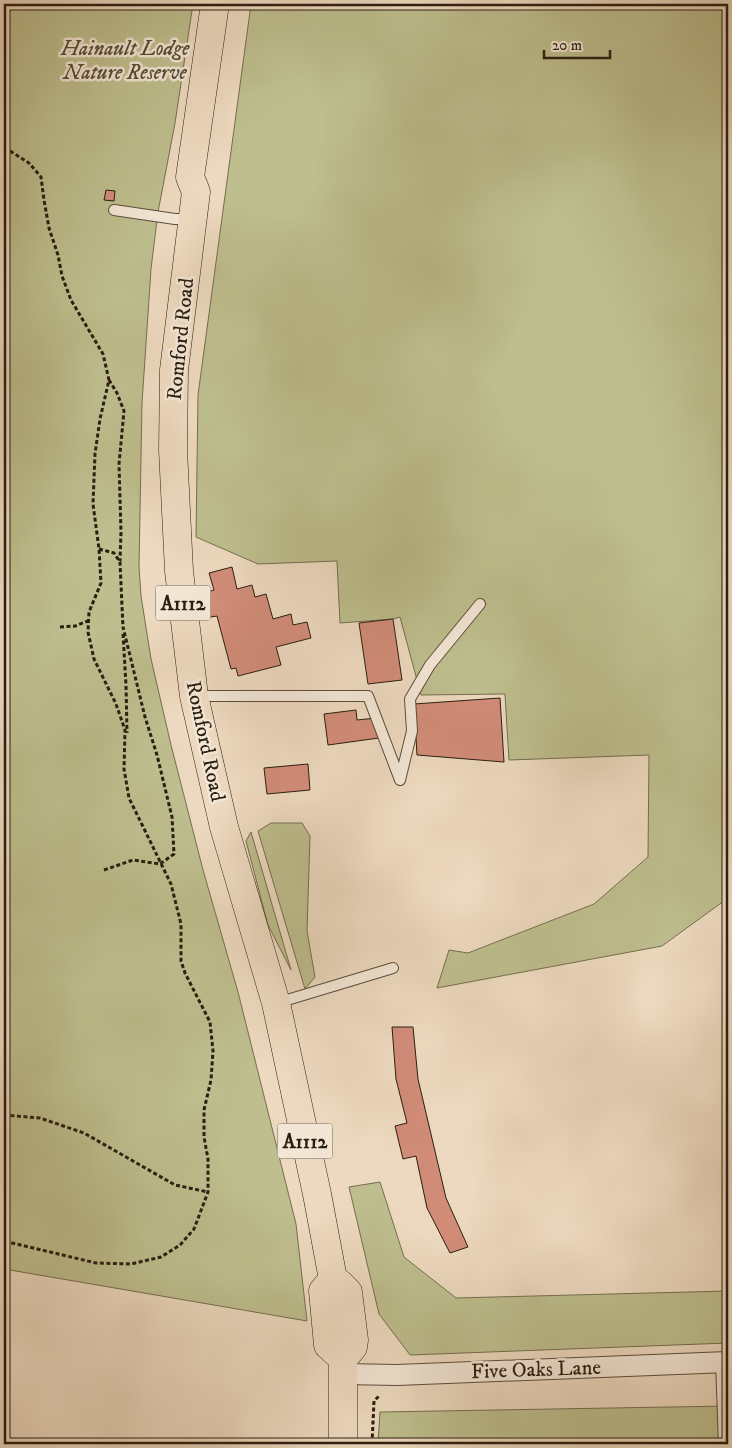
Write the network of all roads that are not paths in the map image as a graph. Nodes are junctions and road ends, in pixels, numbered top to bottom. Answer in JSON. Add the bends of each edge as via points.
{"nodes":[{"id":1,"x":215,"y":4,"type":"edge"},
{"id":2,"x":234,"y":4,"type":"edge"},
{"id":3,"x":195,"y":205,"type":"junction"},
{"id":4,"x":114,"y":210,"type":"dead end"},
{"id":5,"x":480,"y":604,"type":"dead end"},
{"id":6,"x":194,"y":696,"type":"junction"},
{"id":7,"x":393,"y":968,"type":"dead end"},
{"id":8,"x":276,"y":1003,"type":"junction"},
{"id":9,"x":725,"y":1362,"type":"edge"},
{"id":10,"x":343,"y":1367,"type":"junction"},
{"id":11,"x":343,"y":1444,"type":"edge"},
{"id":12,"x":724,"y":1444,"type":"edge"}],
"edges":[{"from":1,"to":3,"type":"main road","name":"Romford Road","number":"A1112","via":[[190,177]]},
{"from":2,"to":3,"type":"main road","name":"Romford Road","number":"A1112","via":[[204,186]]},
{"from":3,"to":4,"type":"lane","via":[[175,219]]},
{"from":3,"to":6,"type":"main road","name":"Romford Road","number":"A1112","via":[[174,370],[173,450],[179,570]]},
{"from":5,"to":6,"type":"lane","via":[[430,665],[410,699],[412,731],[400,780],[368,696]]},
{"from":6,"to":8,"type":"main road","name":"Romford Road","number":"A1112","via":[[224,827]]},
{"from":7,"to":8,"type":"lane"},
{"from":8,"to":10,"type":"main road","name":"Romford Road","number":"A1112","via":[[333,1279],[348,1292],[354,1340]]},
{"from":9,"to":10,"type":"street","name":"Five Oaks Lane","via":[[398,1375]]},
{"from":9,"to":12,"type":"lane"},
{"from":10,"to":11,"type":"main road","name":"Romford Road","number":"A1112"}]}
